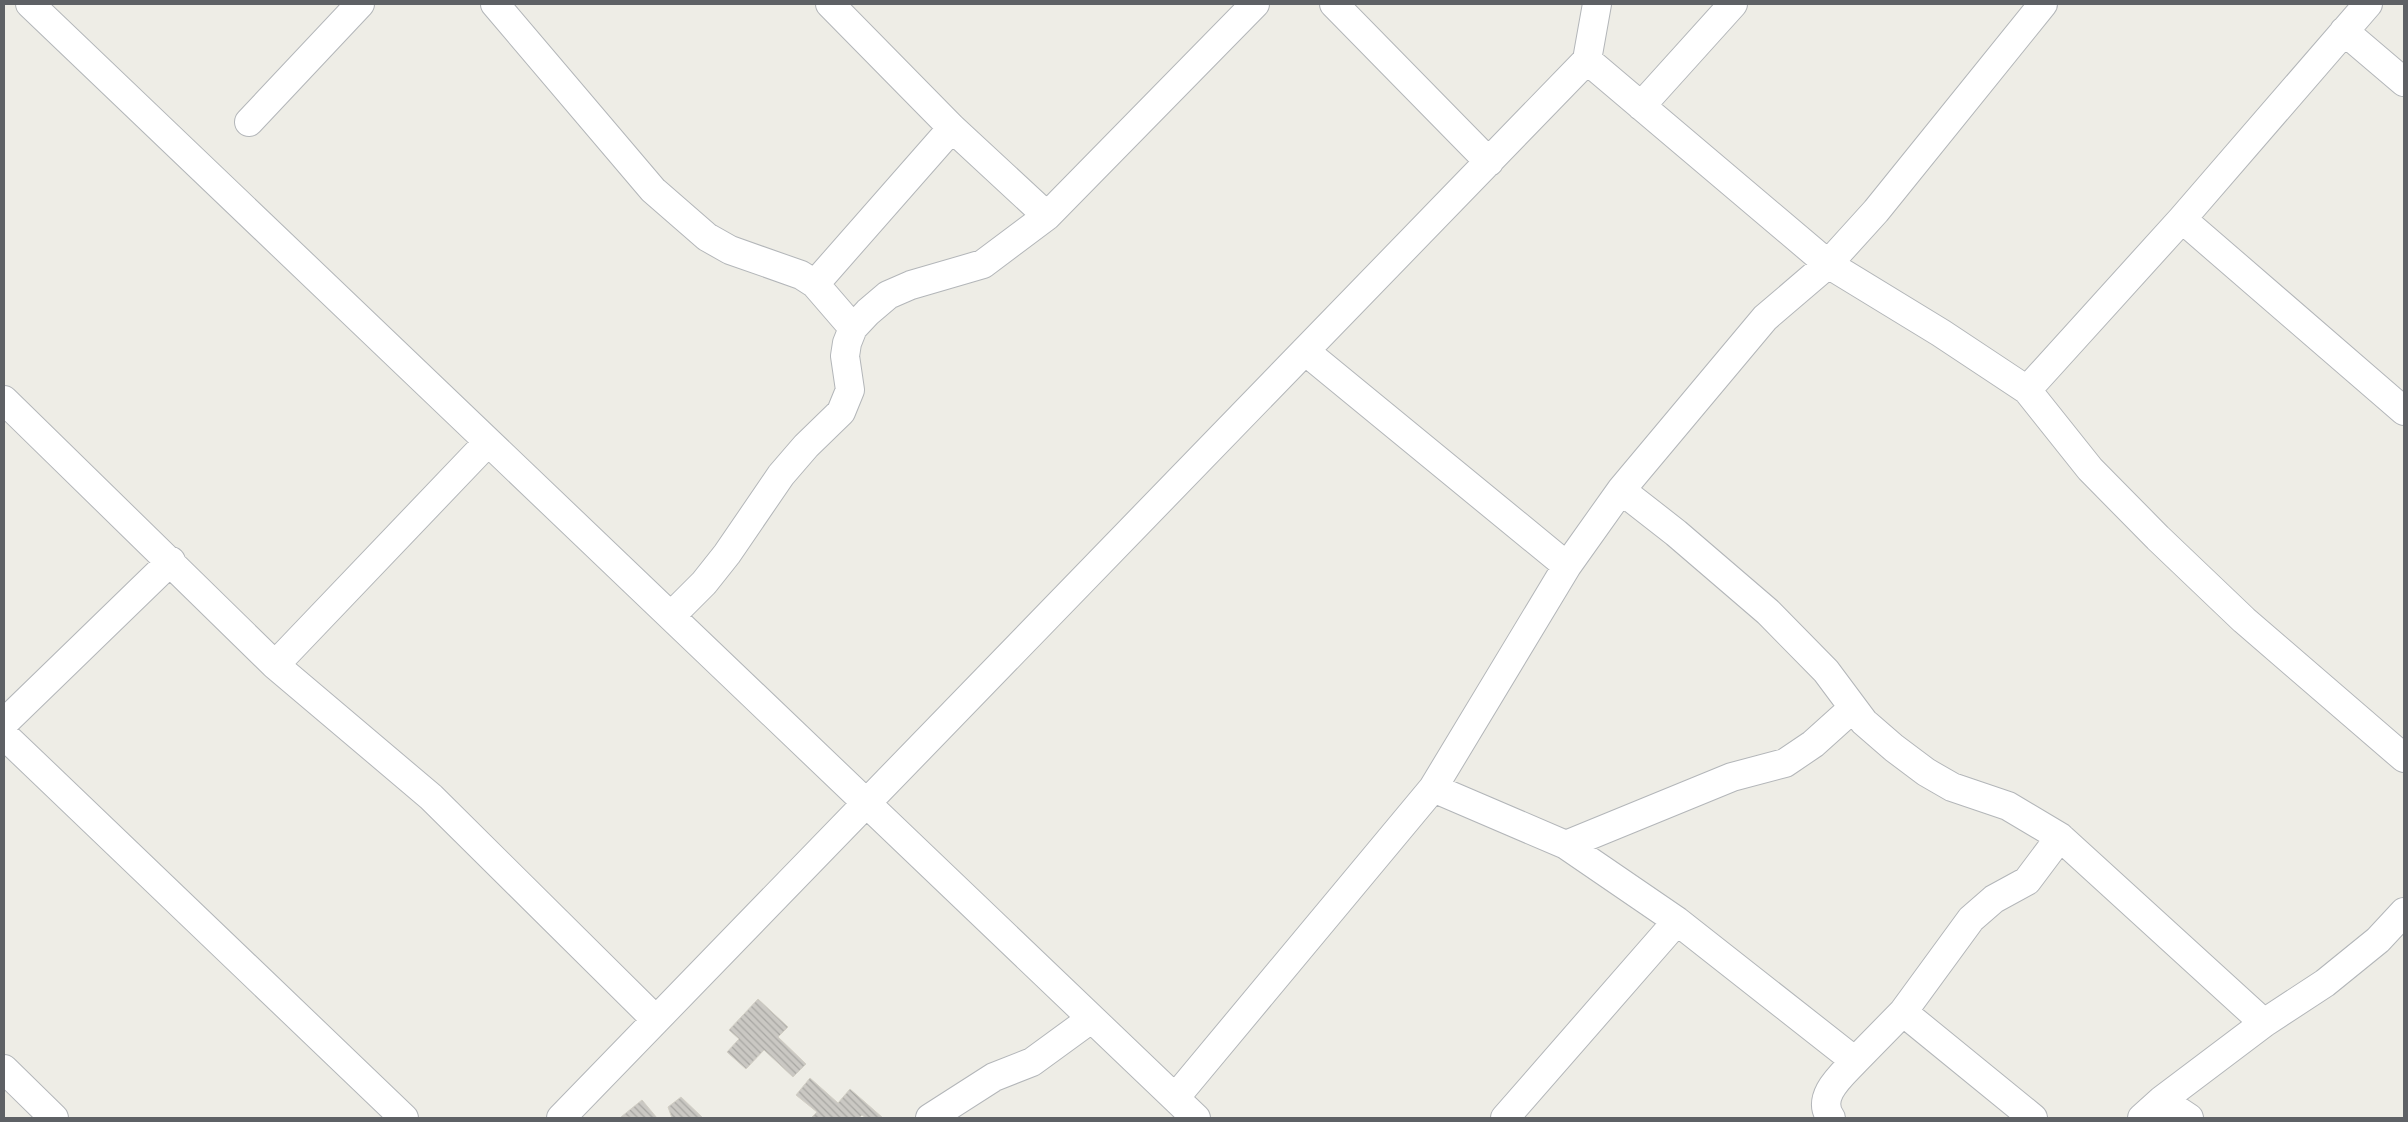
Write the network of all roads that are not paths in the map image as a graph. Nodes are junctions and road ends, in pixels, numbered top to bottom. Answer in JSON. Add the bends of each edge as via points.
{"nodes":[{"id":1,"x":30,"y":4,"type":"edge"},
{"id":2,"x":360,"y":4,"type":"edge"},
{"id":3,"x":494,"y":4,"type":"edge"},
{"id":4,"x":830,"y":4,"type":"edge"},
{"id":5,"x":1255,"y":4,"type":"edge"},
{"id":6,"x":1334,"y":4,"type":"edge"},
{"id":7,"x":1597,"y":4,"type":"edge"},
{"id":8,"x":1733,"y":4,"type":"edge"},
{"id":9,"x":2043,"y":4,"type":"edge"},
{"id":10,"x":2368,"y":4,"type":"edge"},
{"id":11,"x":2344,"y":31,"type":"junction"},
{"id":12,"x":1587,"y":60,"type":"junction"},
{"id":13,"x":2404,"y":82,"type":"edge"},
{"id":14,"x":1640,"y":106,"type":"junction"},
{"id":15,"x":249,"y":122,"type":"dead end"},
{"id":16,"x":952,"y":128,"type":"junction"},
{"id":17,"x":1489,"y":162,"type":"junction"},
{"id":18,"x":1047,"y":216,"type":"junction"},
{"id":19,"x":2182,"y":219,"type":"junction"},
{"id":20,"x":1828,"y":264,"type":"junction"},
{"id":21,"x":815,"y":284,"type":"junction"},
{"id":22,"x":853,"y":328,"type":"junction"},
{"id":23,"x":1305,"y":351,"type":"junction"},
{"id":24,"x":2027,"y":390,"type":"junction"},
{"id":25,"x":4,"y":400,"type":"edge"},
{"id":26,"x":2404,"y":411,"type":"edge"},
{"id":27,"x":488,"y":442,"type":"junction"},
{"id":28,"x":1621,"y":490,"type":"junction"},
{"id":29,"x":172,"y":561,"type":"junction"},
{"id":30,"x":1567,"y":566,"type":"junction"},
{"id":31,"x":671,"y":616,"type":"junction"},
{"id":32,"x":275,"y":664,"type":"junction"},
{"id":33,"x":1853,"y":708,"type":"junction"},
{"id":34,"x":4,"y":723,"type":"edge"},
{"id":35,"x":4,"y":735,"type":"edge"},
{"id":36,"x":2404,"y":758,"type":"edge"},
{"id":37,"x":1433,"y":788,"type":"junction"},
{"id":38,"x":866,"y":803,"type":"junction"},
{"id":39,"x":2060,"y":838,"type":"junction"},
{"id":40,"x":1566,"y":845,"type":"junction"},
{"id":41,"x":2404,"y":912,"type":"edge"},
{"id":42,"x":1677,"y":920,"type":"junction"},
{"id":43,"x":1903,"y":1012,"type":"junction"},
{"id":44,"x":1092,"y":1019,"type":"junction"},
{"id":45,"x":656,"y":1020,"type":"junction"},
{"id":46,"x":2264,"y":1023,"type":"junction"},
{"id":47,"x":1855,"y":1061,"type":"junction"},
{"id":48,"x":4,"y":1069,"type":"edge"},
{"id":49,"x":1175,"y":1098,"type":"junction"},
{"id":50,"x":2162,"y":1100,"type":"junction"},
{"id":51,"x":54,"y":1118,"type":"edge"},
{"id":52,"x":404,"y":1118,"type":"edge"},
{"id":53,"x":561,"y":1118,"type":"edge"},
{"id":54,"x":930,"y":1118,"type":"edge"},
{"id":55,"x":1196,"y":1118,"type":"edge"},
{"id":56,"x":1504,"y":1118,"type":"edge"},
{"id":57,"x":1831,"y":1118,"type":"edge"},
{"id":58,"x":2032,"y":1118,"type":"edge"},
{"id":59,"x":2142,"y":1118,"type":"edge"},
{"id":60,"x":2190,"y":1118,"type":"edge"}],
"edges":[{"from":1,"to":27,"type":"street"},
{"from":2,"to":15,"type":"street"},
{"from":3,"to":21,"type":"street","via":[[653,190],[707,237],[730,250],[801,275]]},
{"from":4,"to":16,"type":"street"},
{"from":5,"to":18,"type":"street"},
{"from":6,"to":17,"type":"street"},
{"from":7,"to":12,"type":"street"},
{"from":8,"to":14,"type":"street"},
{"from":9,"to":20,"type":"street","via":[[1876,211]]},
{"from":10,"to":11,"type":"street"},
{"from":11,"to":13,"type":"street"},
{"from":11,"to":19,"type":"street"},
{"from":12,"to":14,"type":"street"},
{"from":12,"to":17,"type":"street"},
{"from":14,"to":20,"type":"street"},
{"from":16,"to":18,"type":"street"},
{"from":16,"to":21,"type":"street"},
{"from":17,"to":23,"type":"street"},
{"from":18,"to":22,"type":"street","via":[[983,264],[928,279],[888,295]]},
{"from":19,"to":24,"type":"street"},
{"from":19,"to":26,"type":"street"},
{"from":20,"to":24,"type":"street"},
{"from":20,"to":28,"type":"street","via":[[1765,318]]},
{"from":21,"to":22,"type":"street"},
{"from":22,"to":31,"type":"street","via":[[845,356],[850,390],[841,412],[781,475],[727,554]]},
{"from":23,"to":30,"type":"street"},
{"from":23,"to":38,"type":"street"},
{"from":24,"to":36,"type":"street","via":[[2090,469],[2158,538],[2244,620]]},
{"from":25,"to":29,"type":"street"},
{"from":27,"to":31,"type":"street"},
{"from":27,"to":32,"type":"street"},
{"from":28,"to":30,"type":"street"},
{"from":28,"to":33,"type":"street","via":[[1676,532],[1768,612],[1826,671]]},
{"from":29,"to":32,"type":"street"},
{"from":29,"to":34,"type":"street"},
{"from":30,"to":37,"type":"street"},
{"from":31,"to":38,"type":"street"},
{"from":32,"to":45,"type":"street","via":[[432,798]]},
{"from":33,"to":39,"type":"street","via":[[1864,722],[1926,772],[1952,787],[2008,806]]},
{"from":33,"to":40,"type":"street","via":[[1813,744],[1785,763],[1732,777]]},
{"from":35,"to":52,"type":"street"},
{"from":37,"to":40,"type":"street"},
{"from":37,"to":49,"type":"street"},
{"from":38,"to":44,"type":"street"},
{"from":38,"to":45,"type":"street"},
{"from":39,"to":43,"type":"street","via":[[2027,881],[1994,899],[1972,919]]},
{"from":39,"to":46,"type":"street"},
{"from":40,"to":42,"type":"street"},
{"from":41,"to":46,"type":"street","via":[[2378,940],[2325,984]]},
{"from":42,"to":47,"type":"street"},
{"from":42,"to":56,"type":"street"},
{"from":43,"to":47,"type":"street"},
{"from":43,"to":58,"type":"street"},
{"from":44,"to":49,"type":"street"},
{"from":44,"to":54,"type":"street","via":[[1032,1062],[994,1077]]},
{"from":45,"to":53,"type":"street"},
{"from":46,"to":50,"type":"street"},
{"from":47,"to":57,"type":"street","via":[[1832,1086],[1826,1099]]},
{"from":48,"to":51,"type":"street"},
{"from":49,"to":55,"type":"street"},
{"from":50,"to":59,"type":"street"},
{"from":50,"to":60,"type":"street"}]}
